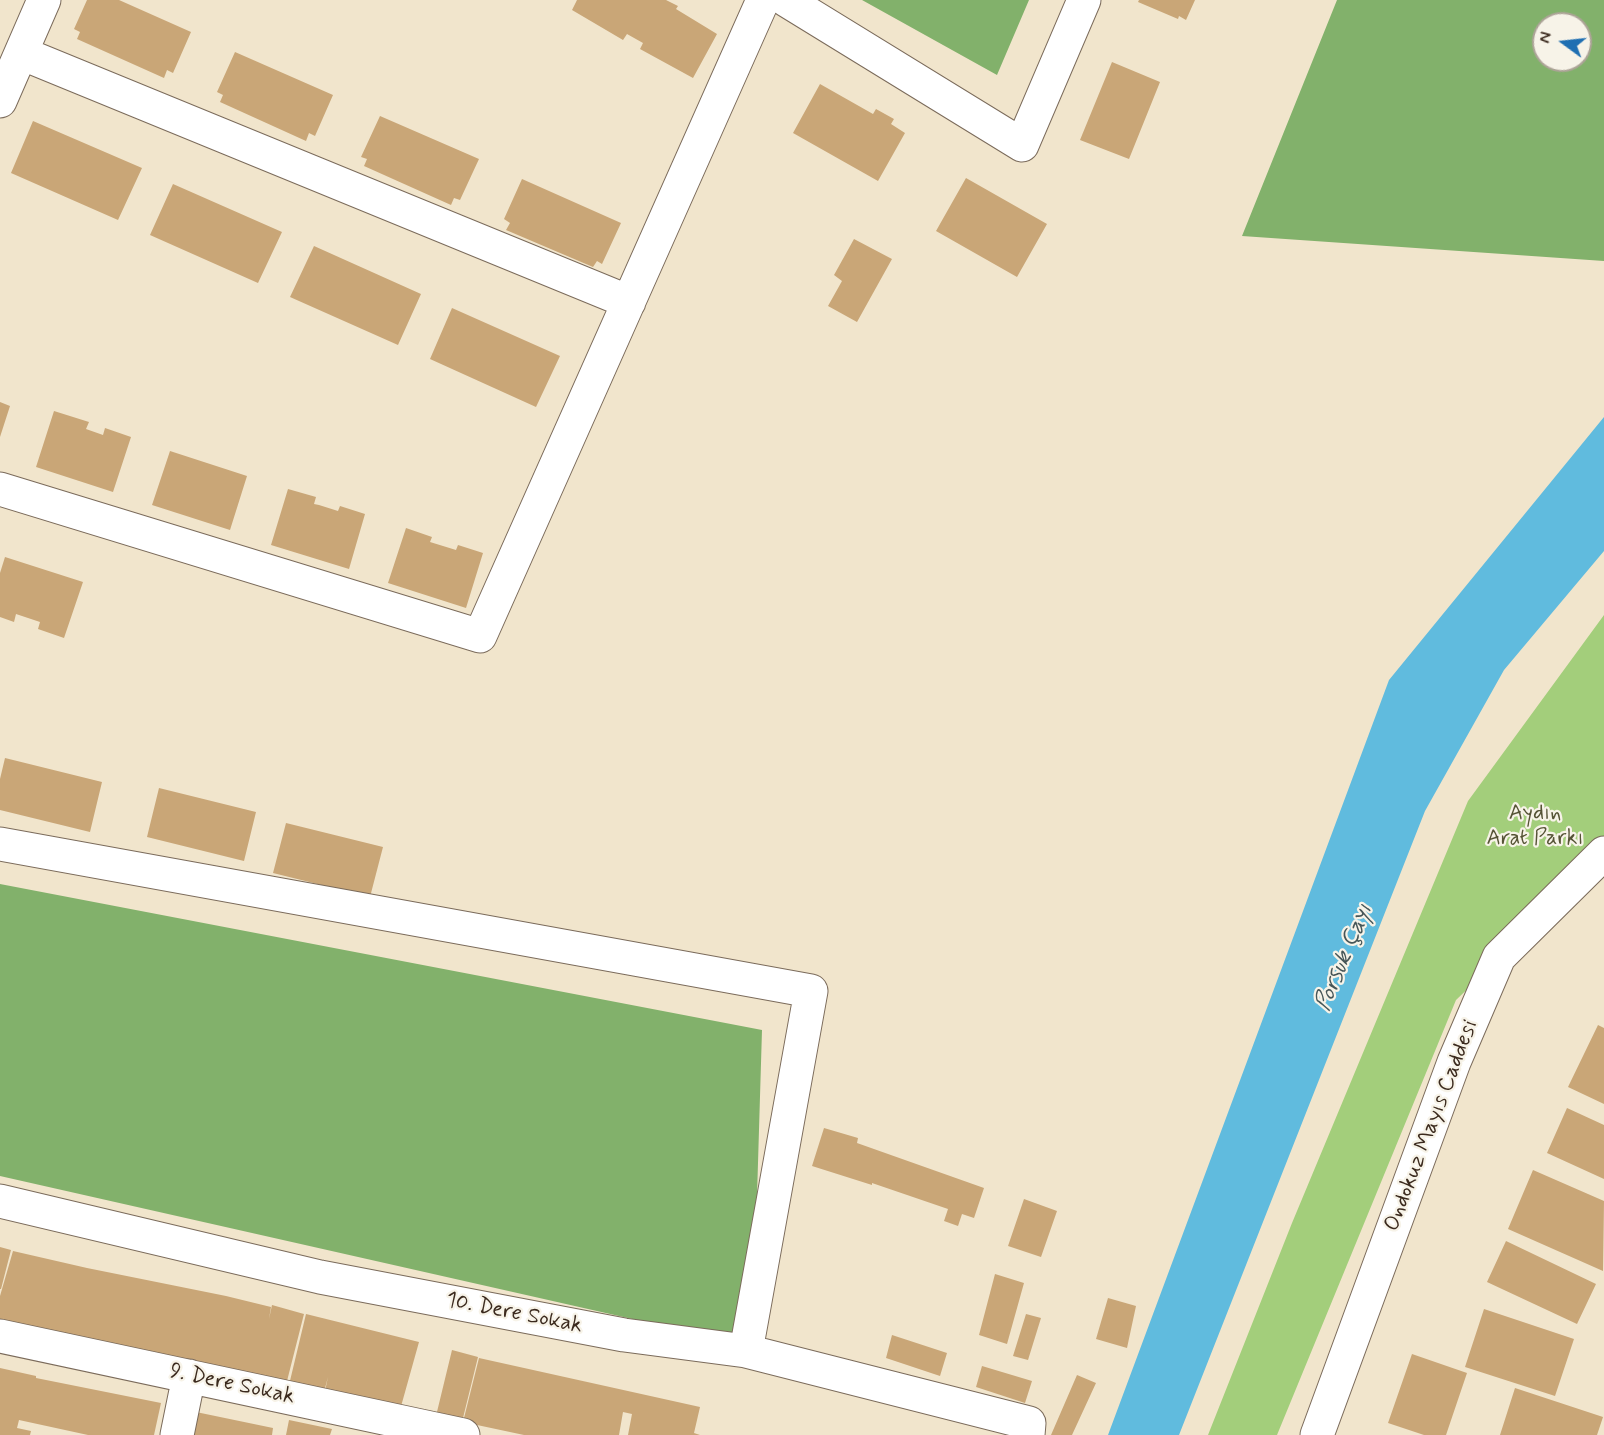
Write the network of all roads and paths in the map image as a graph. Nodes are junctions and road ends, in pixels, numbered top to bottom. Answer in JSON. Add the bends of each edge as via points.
{"nodes":[{"id":1,"x":44,"y":0,"type":"edge"},
{"id":2,"x":763,"y":0,"type":"edge"},
{"id":3,"x":786,"y":0,"type":"edge"},
{"id":4,"x":1084,"y":0,"type":"edge"},
{"id":5,"x":21,"y":53,"type":"junction"},
{"id":6,"x":0,"y":101,"type":"edge"},
{"id":7,"x":629,"y":302,"type":"junction"},
{"id":8,"x":0,"y":489,"type":"edge"},
{"id":9,"x":0,"y":844,"type":"edge"},
{"id":10,"x":1604,"y":853,"type":"edge"},
{"id":11,"x":0,"y":1201,"type":"edge"},
{"id":12,"x":0,"y":1336,"type":"edge"},
{"id":13,"x":746,"y":1351,"type":"junction"},
{"id":14,"x":189,"y":1376,"type":"junction"},
{"id":15,"x":1028,"y":1429,"type":"edge"},
{"id":16,"x":177,"y":1435,"type":"edge"},
{"id":17,"x":460,"y":1435,"type":"edge"},
{"id":18,"x":1317,"y":1435,"type":"edge"}],
"edges":[{"from":1,"to":5,"type":"street"},
{"from":2,"to":7,"type":"street"},
{"from":3,"to":4,"type":"street","via":[[1022,145]]},
{"from":5,"to":6,"type":"street"},
{"from":5,"to":7,"type":"street"},
{"from":7,"to":8,"type":"street","via":[[480,636]]},
{"from":9,"to":13,"type":"street","via":[[811,991]]},
{"from":10,"to":18,"type":"street","name":"Ondokuz Mayıs Caddesi","via":[[1499,957],[1454,1062]]},
{"from":11,"to":13,"type":"street","name":"10. Dere Sokak","via":[[320,1277],[624,1335]]},
{"from":12,"to":14,"type":"street","name":"9. Dere Sokak"},
{"from":13,"to":15,"type":"street","name":"10. Dere Sokak"},
{"from":14,"to":16,"type":"street"},
{"from":14,"to":17,"type":"street","name":"9. Dere Sokak"}]}
